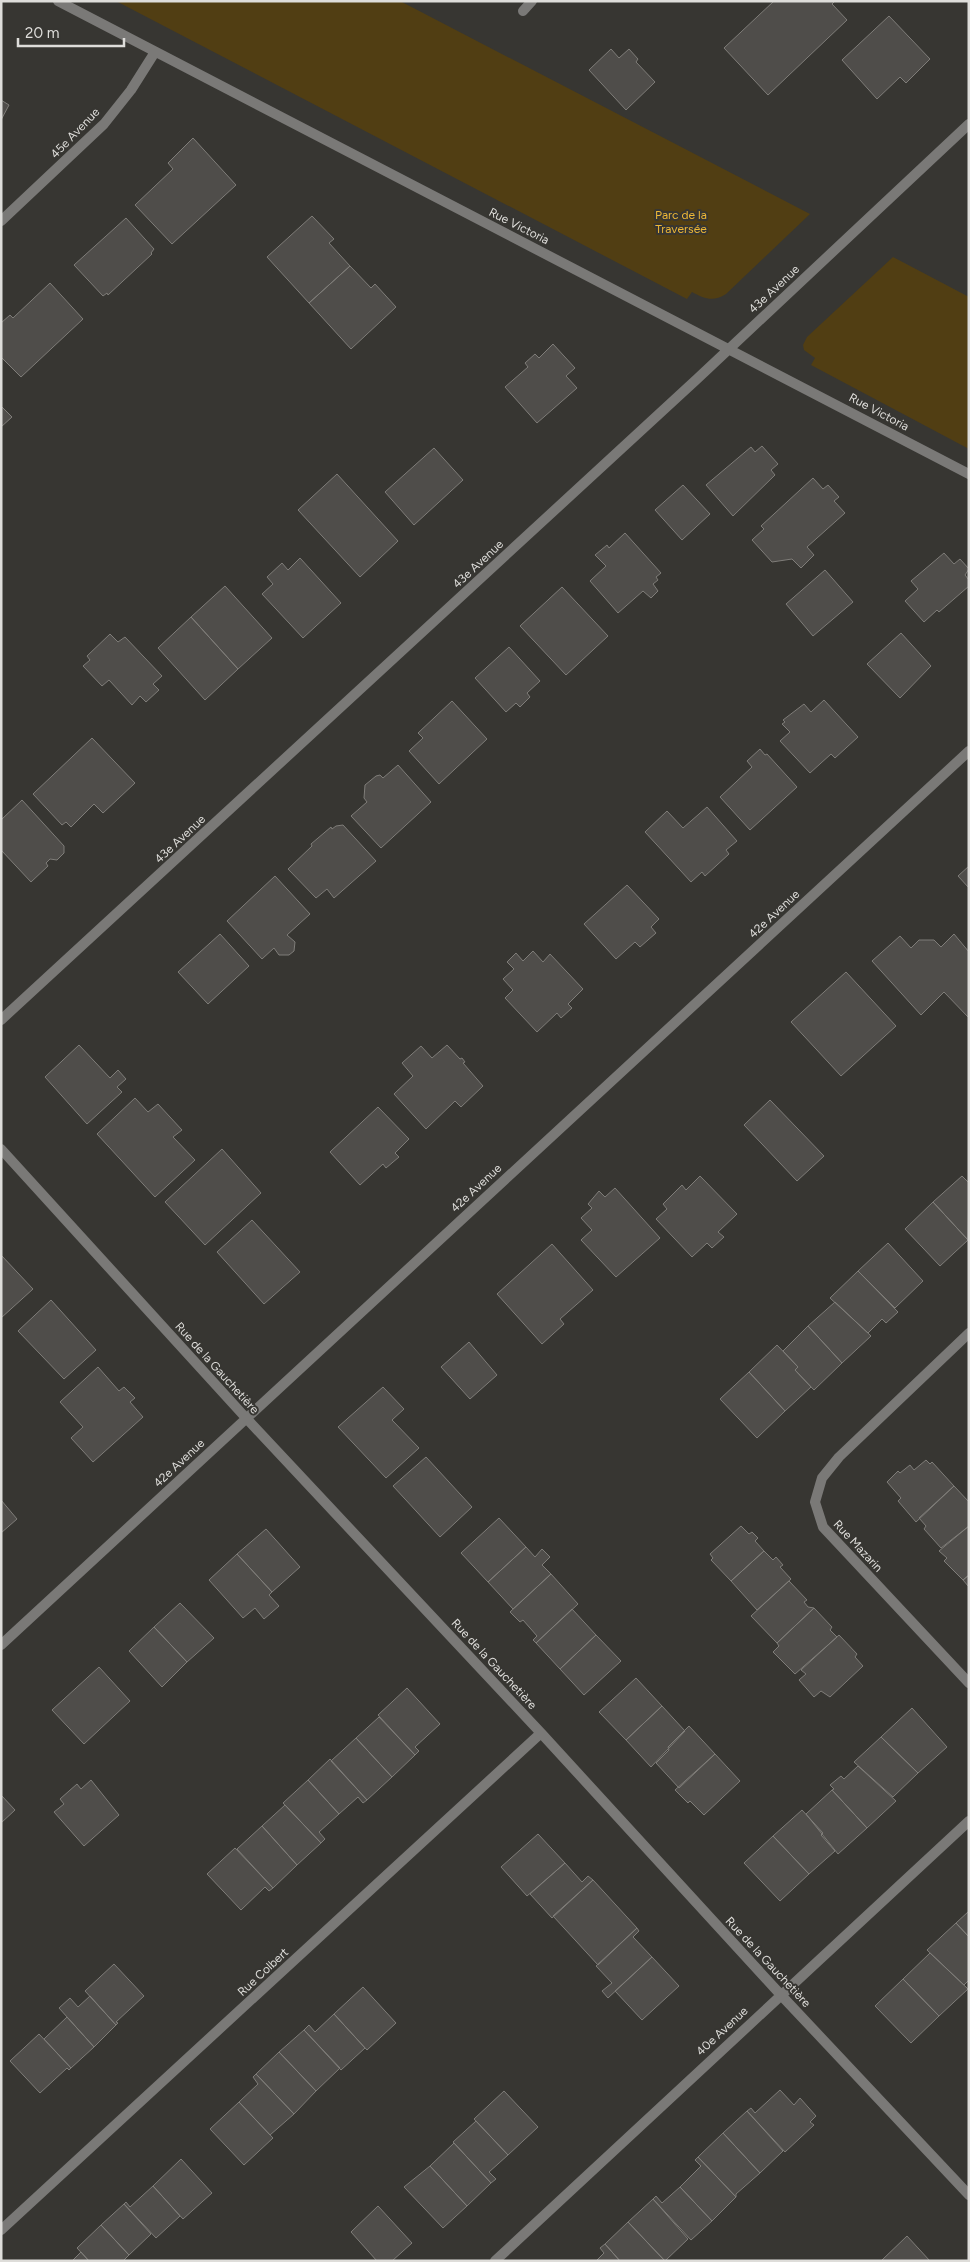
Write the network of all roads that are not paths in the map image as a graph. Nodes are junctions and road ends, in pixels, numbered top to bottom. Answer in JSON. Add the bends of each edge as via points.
{"nodes":[{"id":1,"x":58,"y":1,"type":"edge"},
{"id":2,"x":532,"y":1,"type":"edge"},
{"id":3,"x":523,"y":11,"type":"dead end"},
{"id":4,"x":155,"y":52,"type":"junction"},
{"id":5,"x":969,"y":124,"type":"edge"},
{"id":6,"x":1,"y":221,"type":"edge"},
{"id":7,"x":730,"y":349,"type":"junction"},
{"id":8,"x":969,"y":474,"type":"edge"},
{"id":9,"x":969,"y":751,"type":"edge"},
{"id":10,"x":1,"y":1020,"type":"edge"},
{"id":11,"x":1,"y":1149,"type":"edge"},
{"id":12,"x":969,"y":1334,"type":"edge"},
{"id":13,"x":246,"y":1418,"type":"junction"},
{"id":14,"x":1,"y":1645,"type":"edge"},
{"id":15,"x":969,"y":1683,"type":"edge"},
{"id":16,"x":541,"y":1733,"type":"junction"},
{"id":17,"x":969,"y":1821,"type":"edge"},
{"id":18,"x":780,"y":1994,"type":"junction"},
{"id":19,"x":969,"y":2196,"type":"edge"},
{"id":20,"x":1,"y":2230,"type":"edge"},
{"id":21,"x":494,"y":2261,"type":"edge"}],
"edges":[{"from":1,"to":4,"type":"street","name":"Rue Victoria"},
{"from":2,"to":3,"type":"street"},
{"from":4,"to":6,"type":"street","name":"45e Avenue","via":[[104,124]]},
{"from":4,"to":7,"type":"street","name":"Rue Victoria"},
{"from":5,"to":7,"type":"street","name":"43e Avenue"},
{"from":7,"to":8,"type":"street","name":"Rue Victoria"},
{"from":7,"to":10,"type":"street","name":"43e Avenue"},
{"from":9,"to":13,"type":"street","name":"42e Avenue"},
{"from":11,"to":13,"type":"street","name":"Rue de la Gauchetière"},
{"from":12,"to":15,"type":"street","name":"Rue Mazarin","via":[[839,1457],[822,1478],[815,1502],[823,1527]]},
{"from":13,"to":14,"type":"street","name":"42e Avenue"},
{"from":13,"to":16,"type":"street","name":"Rue de la Gauchetière"},
{"from":16,"to":18,"type":"street","name":"Rue de la Gauchetière"},
{"from":16,"to":20,"type":"street","name":"Rue Colbert"},
{"from":17,"to":18,"type":"street","name":"40e Avenue"},
{"from":18,"to":19,"type":"street","name":"Rue de la Gauchetière"},
{"from":18,"to":21,"type":"street","name":"40e Avenue"}]}
